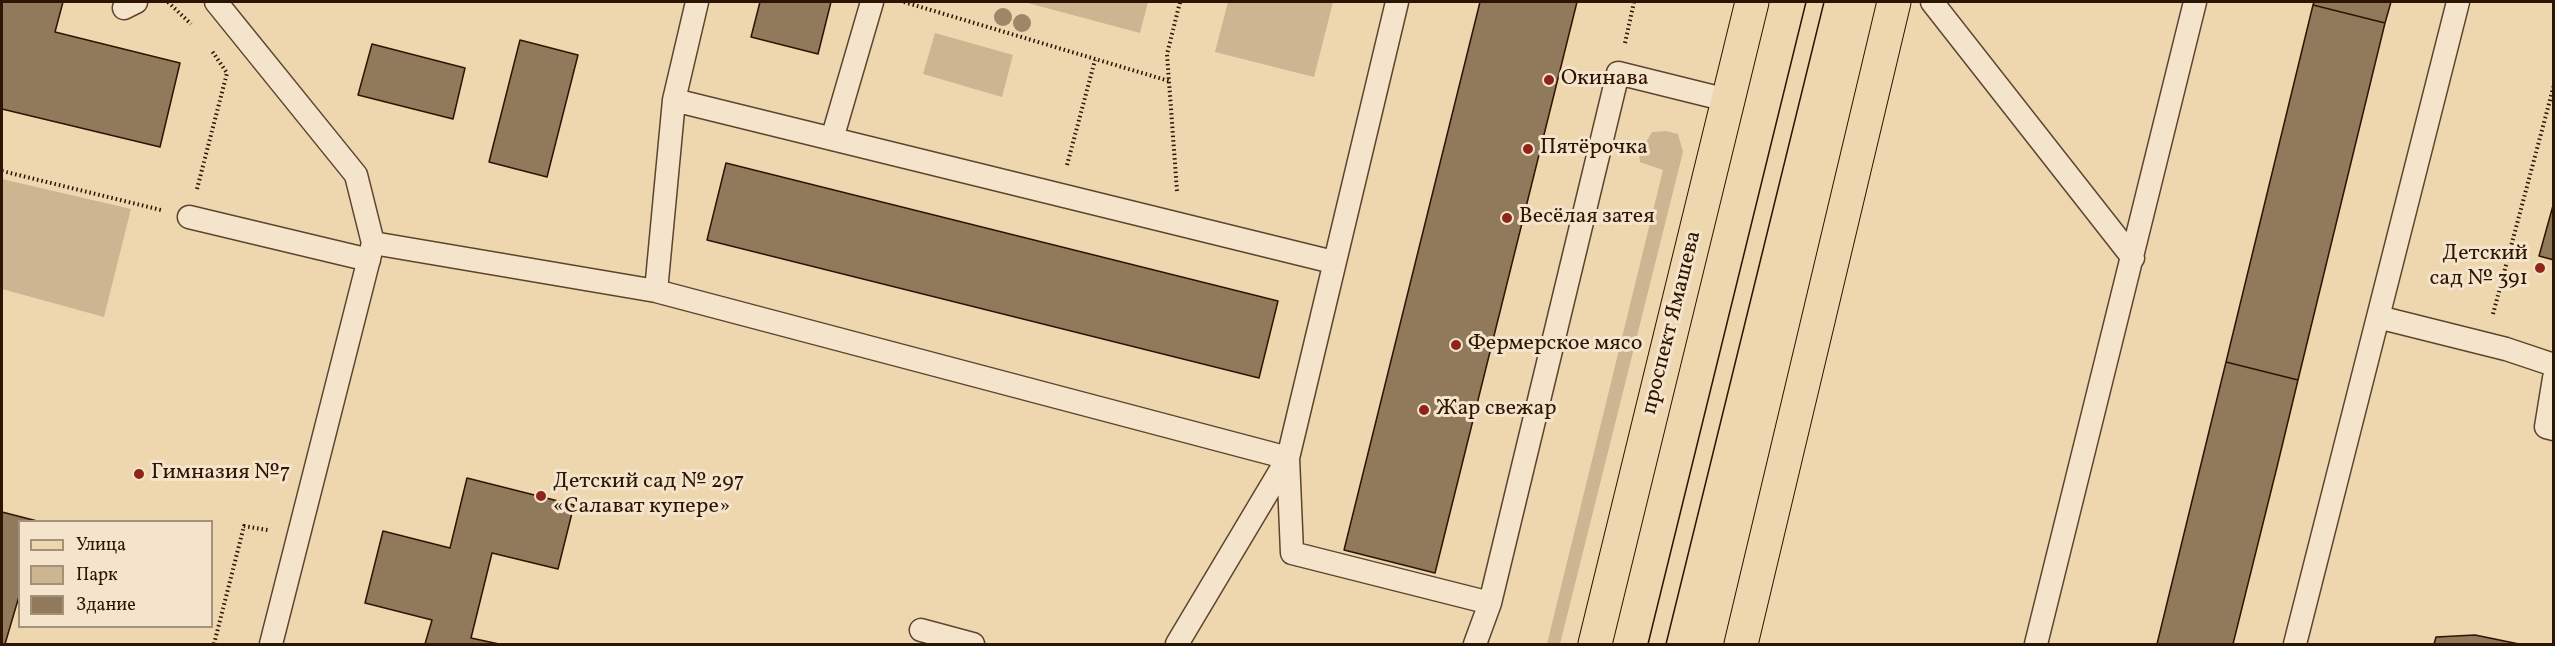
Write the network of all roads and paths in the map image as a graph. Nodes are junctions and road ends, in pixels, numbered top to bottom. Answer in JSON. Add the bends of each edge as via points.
{"nodes":[{"id":1,"x":168,"y":2,"type":"edge"},
{"id":2,"x":216,"y":2,"type":"edge"},
{"id":3,"x":697,"y":2,"type":"edge"},
{"id":4,"x":872,"y":2,"type":"edge"},
{"id":5,"x":904,"y":2,"type":"edge"},
{"id":6,"x":1180,"y":2,"type":"edge"},
{"id":7,"x":1397,"y":2,"type":"edge"},
{"id":8,"x":1634,"y":2,"type":"edge"},
{"id":9,"x":1752,"y":2,"type":"edge"},
{"id":10,"x":1894,"y":2,"type":"edge"},
{"id":11,"x":1932,"y":2,"type":"edge"},
{"id":12,"x":2195,"y":2,"type":"edge"},
{"id":13,"x":2458,"y":2,"type":"edge"},
{"id":14,"x":192,"y":25,"type":"dead end"},
{"id":15,"x":210,"y":49,"type":"dead end"},
{"id":16,"x":1095,"y":60,"type":"junction"},
{"id":17,"x":1618,"y":73,"type":"junction"},
{"id":18,"x":1169,"y":81,"type":"junction"},
{"id":19,"x":2553,"y":85,"type":"edge"},
{"id":20,"x":674,"y":100,"type":"junction"},
{"id":21,"x":1727,"y":100,"type":"junction"},
{"id":22,"x":832,"y":139,"type":"junction"},
{"id":23,"x":2,"y":171,"type":"edge"},
{"id":24,"x":1059,"y":195,"type":"junction"},
{"id":25,"x":189,"y":217,"type":"junction"},
{"id":26,"x":1180,"y":225,"type":"junction"},
{"id":27,"x":371,"y":251,"type":"junction"},
{"id":28,"x":2133,"y":258,"type":"junction"},
{"id":29,"x":1333,"y":262,"type":"junction"},
{"id":30,"x":656,"y":291,"type":"junction"},
{"id":31,"x":2378,"y":317,"type":"junction"},
{"id":32,"x":2485,"y":345,"type":"junction"},
{"id":33,"x":2553,"y":365,"type":"edge"},
{"id":34,"x":2553,"y":378,"type":"edge"},
{"id":35,"x":2553,"y":429,"type":"edge"},
{"id":36,"x":1288,"y":458,"type":"junction"},
{"id":37,"x":298,"y":538,"type":"junction"},
{"id":38,"x":1490,"y":603,"type":"junction"},
{"id":39,"x":921,"y":630,"type":"dead end"},
{"id":40,"x":214,"y":645,"type":"edge"},
{"id":41,"x":271,"y":645,"type":"edge"},
{"id":42,"x":973,"y":645,"type":"edge"},
{"id":43,"x":1177,"y":645,"type":"edge"},
{"id":44,"x":1475,"y":645,"type":"edge"},
{"id":45,"x":1595,"y":645,"type":"edge"},
{"id":46,"x":1741,"y":645,"type":"edge"},
{"id":47,"x":2036,"y":645,"type":"edge"},
{"id":48,"x":2295,"y":645,"type":"edge"}],
"edges":[{"from":1,"to":14,"type":"path"},
{"from":2,"to":27,"type":"lane","via":[[356,175]]},
{"from":3,"to":20,"type":"lane"},
{"from":4,"to":22,"type":"lane"},
{"from":5,"to":16,"type":"path"},
{"from":6,"to":18,"type":"path","via":[[1167,54]]},
{"from":7,"to":29,"type":"lane"},
{"from":8,"to":17,"type":"path"},
{"from":9,"to":21,"type":"main road","name":"проспект Ямашева"},
{"from":10,"to":46,"type":"main road"},
{"from":11,"to":28,"type":"lane"},
{"from":12,"to":28,"type":"lane"},
{"from":13,"to":31,"type":"lane"},
{"from":15,"to":25,"type":"path","via":[[227,73]]},
{"from":16,"to":18,"type":"path"},
{"from":16,"to":24,"type":"path"},
{"from":17,"to":21,"type":"lane"},
{"from":17,"to":38,"type":"lane"},
{"from":18,"to":26,"type":"path"},
{"from":19,"to":32,"type":"path"},
{"from":20,"to":22,"type":"lane"},
{"from":20,"to":30,"type":"lane"},
{"from":21,"to":45,"type":"main road","name":"проспект Ямашева"},
{"from":22,"to":24,"type":"lane"},
{"from":23,"to":25,"type":"path"},
{"from":24,"to":26,"type":"lane"},
{"from":25,"to":27,"type":"lane"},
{"from":26,"to":29,"type":"lane"},
{"from":27,"to":30,"type":"lane"},
{"from":27,"to":37,"type":"lane"},
{"from":28,"to":47,"type":"lane"},
{"from":29,"to":36,"type":"lane"},
{"from":30,"to":36,"type":"lane"},
{"from":31,"to":32,"type":"lane"},
{"from":31,"to":48,"type":"lane"},
{"from":32,"to":33,"type":"lane"},
{"from":34,"to":35,"type":"lane","via":[[2546,427]]},
{"from":36,"to":38,"type":"lane","via":[[1292,553]]},
{"from":36,"to":43,"type":"lane"},
{"from":37,"to":40,"type":"path","via":[[263,527],[244,526]]},
{"from":37,"to":41,"type":"lane"},
{"from":38,"to":44,"type":"lane"},
{"from":39,"to":42,"type":"lane"}]}
